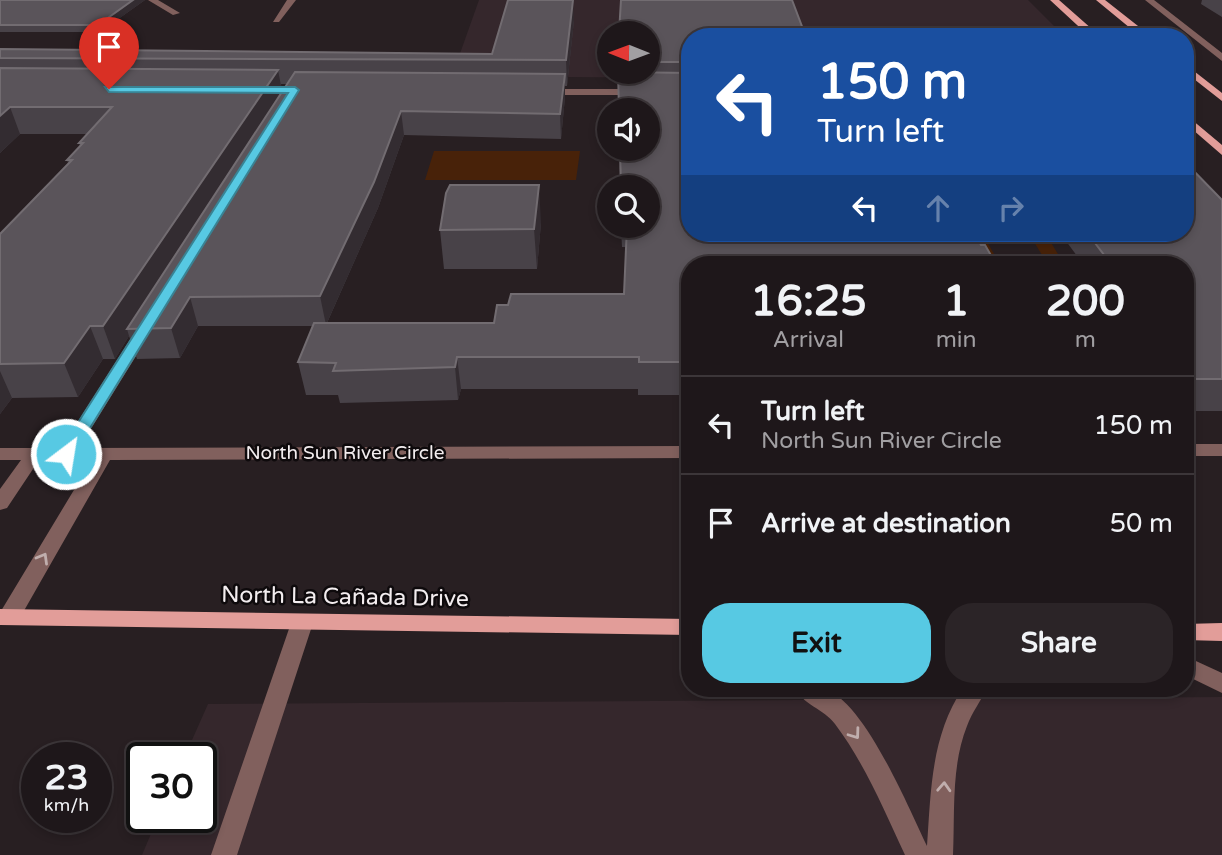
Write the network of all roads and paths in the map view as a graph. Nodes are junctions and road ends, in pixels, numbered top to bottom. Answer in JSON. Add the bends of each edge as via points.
{"nodes":[{"id":1,"x":152,"y":0,"type":"edge"},
{"id":2,"x":292,"y":0,"type":"edge"},
{"id":3,"x":1054,"y":0,"type":"edge"},
{"id":4,"x":1100,"y":0,"type":"edge"},
{"id":5,"x":1149,"y":0,"type":"edge"},
{"id":6,"x":176,"y":13,"type":"dead end"},
{"id":7,"x":276,"y":20,"type":"dead end"},
{"id":8,"x":1086,"y":28,"type":"edge"},
{"id":9,"x":1136,"y":28,"type":"edge"},
{"id":10,"x":1184,"y":28,"type":"edge"},
{"id":11,"x":1194,"y":36,"type":"edge"},
{"id":12,"x":1222,"y":58,"type":"edge"},
{"id":13,"x":1194,"y":75,"type":"edge"},
{"id":14,"x":537,"y":92,"type":"edge"},
{"id":15,"x":681,"y":92,"type":"edge"},
{"id":16,"x":1222,"y":98,"type":"edge"},
{"id":17,"x":1194,"y":125,"type":"edge"},
{"id":18,"x":1222,"y":151,"type":"edge"},
{"id":19,"x":152,"y":317,"type":"edge"},
{"id":20,"x":1194,"y":450,"type":"edge"},
{"id":21,"x":1222,"y":450,"type":"edge"},
{"id":22,"x":681,"y":452,"type":"edge"},
{"id":23,"x":0,"y":454,"type":"edge"},
{"id":24,"x":34,"y":454,"type":"junction"},
{"id":25,"x":66,"y":454,"type":"junction"},
{"id":26,"x":104,"y":454,"type":"junction"},
{"id":27,"x":0,"y":503,"type":"edge"},
{"id":28,"x":5,"y":617,"type":"edge"},
{"id":29,"x":302,"y":623,"type":"junction"},
{"id":30,"x":681,"y":628,"type":"edge"},
{"id":31,"x":1194,"y":632,"type":"edge"},
{"id":32,"x":1222,"y":632,"type":"edge"},
{"id":33,"x":1194,"y":670,"type":"edge"},
{"id":34,"x":1222,"y":684,"type":"edge"},
{"id":35,"x":819,"y":697,"type":"edge"},
{"id":36,"x":970,"y":697,"type":"edge"},
{"id":37,"x":224,"y":855,"type":"edge"},
{"id":38,"x":918,"y":855,"type":"edge"},
{"id":39,"x":940,"y":855,"type":"edge"}],
"edges":[{"from":1,"to":6,"type":"street"},
{"from":2,"to":7,"type":"street"},
{"from":3,"to":8,"type":"main road"},
{"from":4,"to":9,"type":"main road"},
{"from":5,"to":10,"type":"street"},
{"from":11,"to":12,"type":"street"},
{"from":13,"to":16,"type":"main road"},
{"from":14,"to":15,"type":"street"},
{"from":17,"to":18,"type":"main road"},
{"from":19,"to":25,"type":"street"},
{"from":20,"to":21,"type":"street"},
{"from":22,"to":26,"type":"street","name":"North Sun River Circle"},
{"from":23,"to":24,"type":"street","name":"North Sun River Circle"},
{"from":24,"to":25,"type":"street","name":"North Sun River Circle"},
{"from":24,"to":27,"type":"street"},
{"from":25,"to":26,"type":"street","name":"North Sun River Circle"},
{"from":28,"to":26,"type":"street","one_way":true},
{"from":28,"to":29,"type":"main road","name":"North La Cañada Drive"},
{"from":29,"to":30,"type":"main road","name":"North La Cañada Drive"},
{"from":29,"to":37,"type":"street"},
{"from":31,"to":32,"type":"main road"},
{"from":33,"to":34,"type":"street"},
{"from":35,"to":38,"type":"street","one_way":true,"via":[[841,713],[870,754]]},
{"from":39,"to":36,"type":"street","one_way":true,"via":[[946,750],[952,724]]}]}
